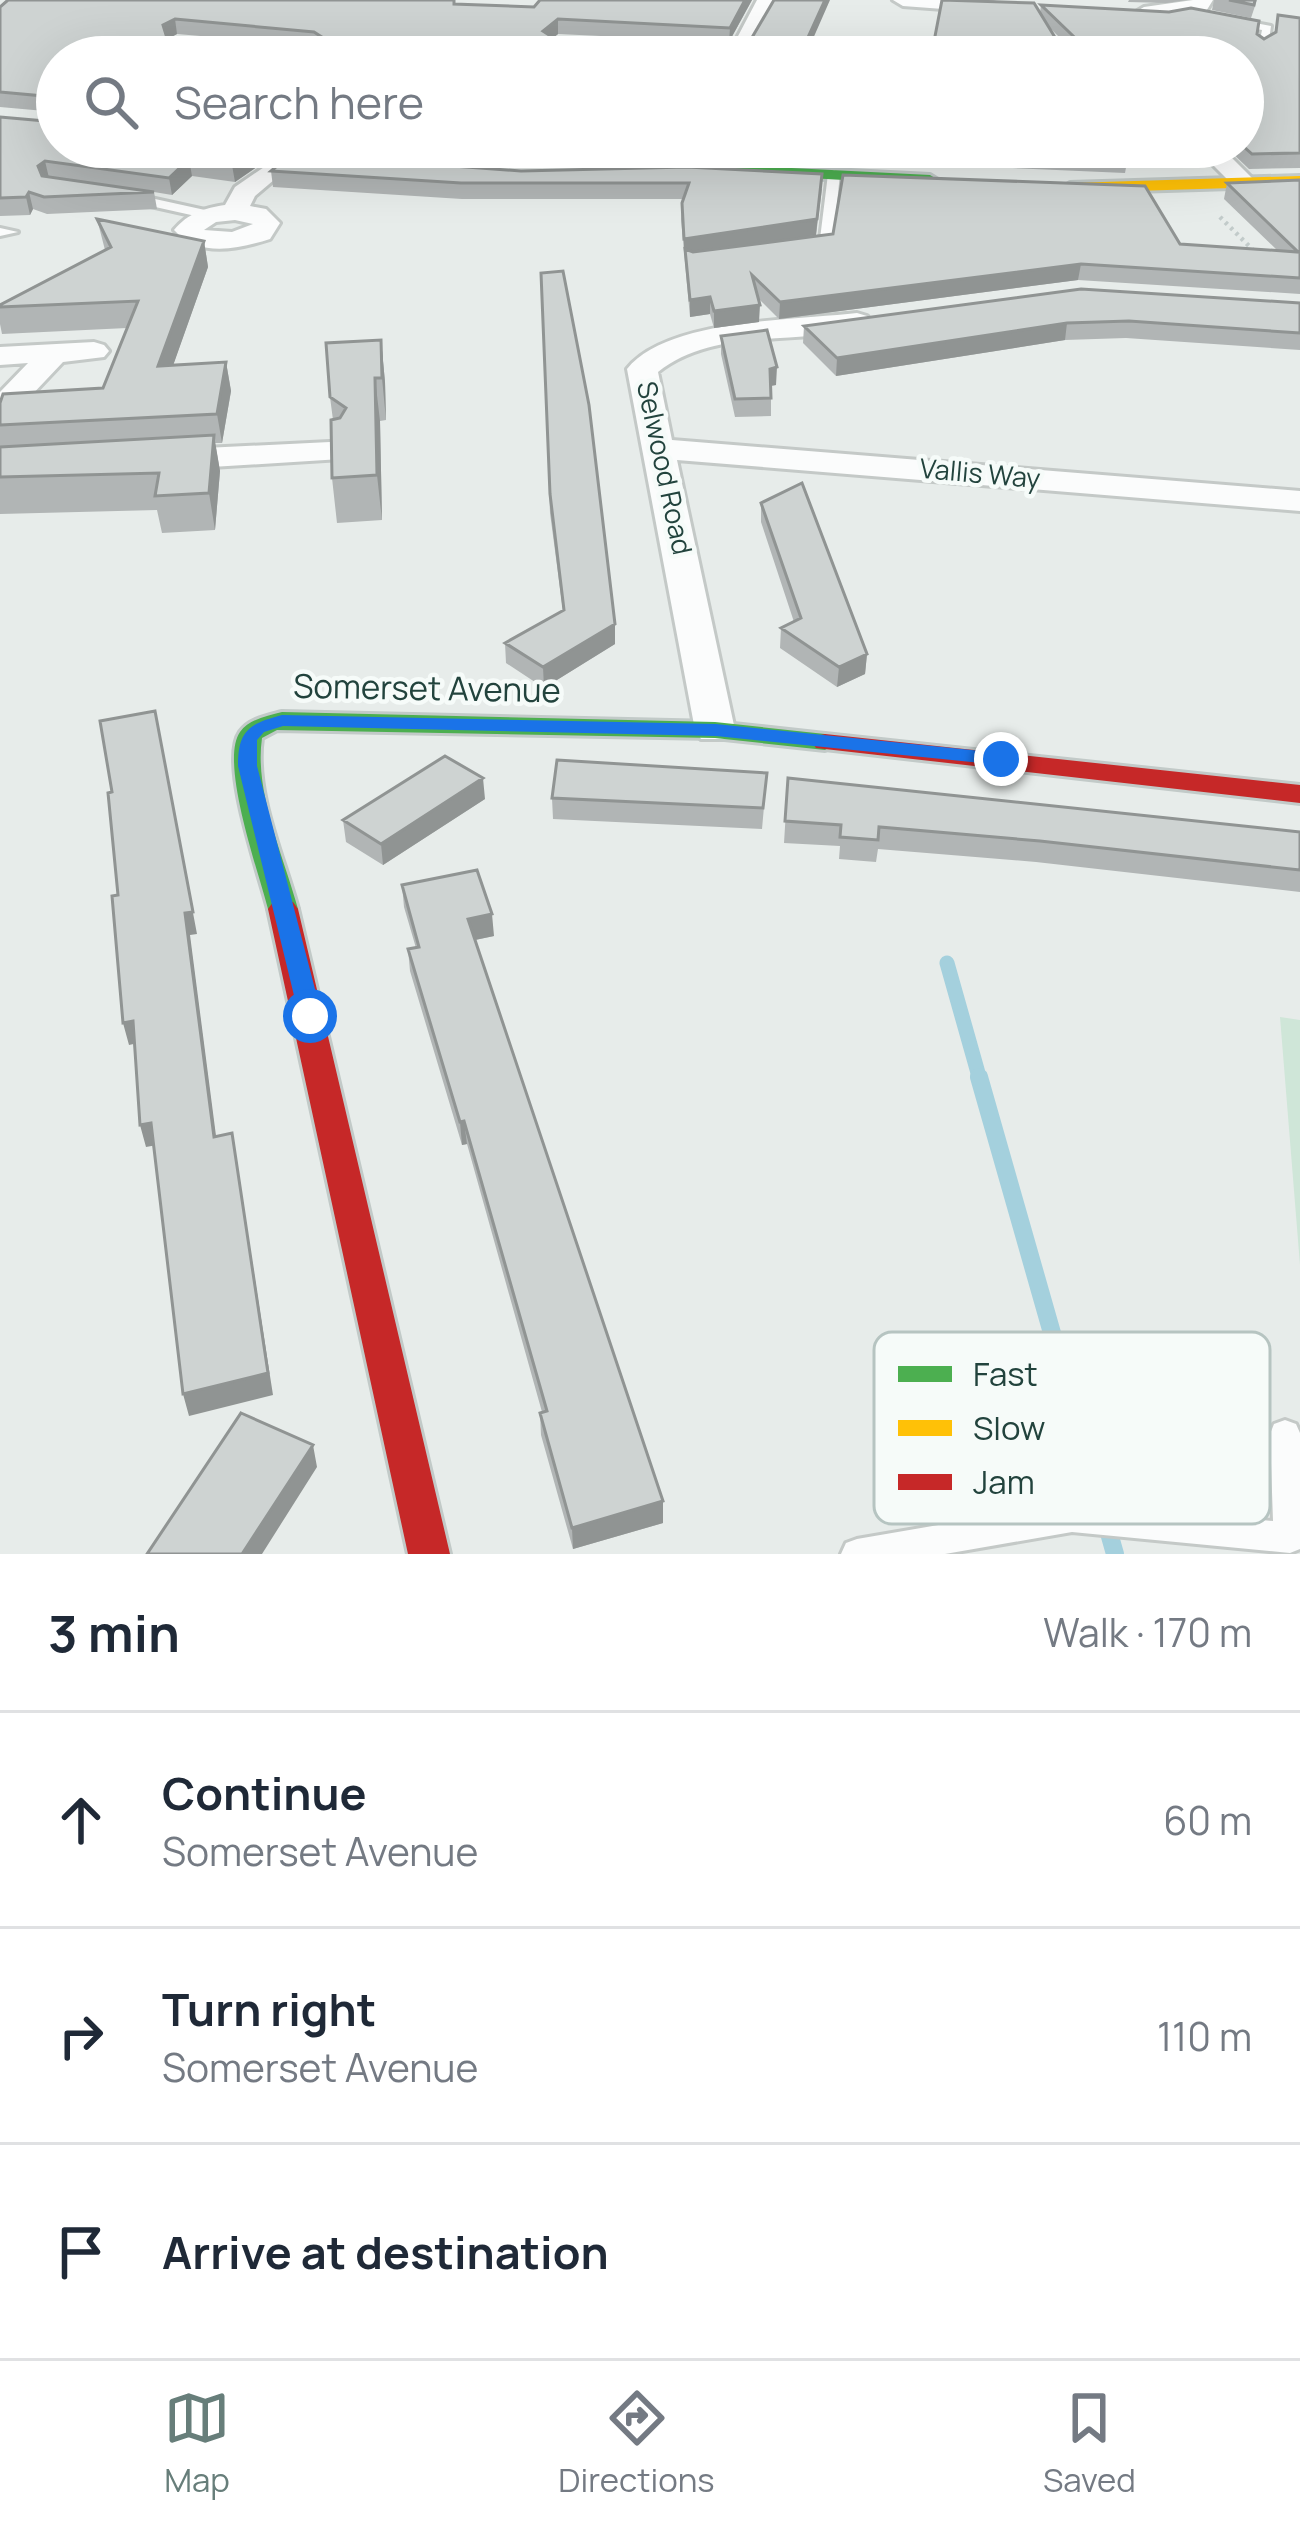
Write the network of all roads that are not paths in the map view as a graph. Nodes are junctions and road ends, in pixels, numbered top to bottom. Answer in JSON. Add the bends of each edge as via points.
{"nodes":[{"id":1,"x":767,"y":0,"type":"edge"},
{"id":2,"x":903,"y":0,"type":"edge"},
{"id":3,"x":1203,"y":0,"type":"edge"},
{"id":4,"x":1022,"y":8,"type":"edge"},
{"id":5,"x":1181,"y":12,"type":"junction"},
{"id":6,"x":1131,"y":13,"type":"edge"},
{"id":7,"x":743,"y":36,"type":"edge"},
{"id":8,"x":1264,"y":45,"type":"edge"},
{"id":9,"x":275,"y":168,"type":"edge"},
{"id":10,"x":764,"y":168,"type":"edge"},
{"id":11,"x":1229,"y":168,"type":"edge"},
{"id":12,"x":834,"y":174,"type":"junction"},
{"id":13,"x":1300,"y":181,"type":"edge"},
{"id":14,"x":958,"y":182,"type":"edge"},
{"id":15,"x":1247,"y":185,"type":"junction"},
{"id":16,"x":1039,"y":186,"type":"edge"},
{"id":17,"x":114,"y":195,"type":"edge"},
{"id":18,"x":222,"y":213,"type":"joint"},
{"id":19,"x":782,"y":248,"type":"edge"},
{"id":20,"x":889,"y":317,"type":"edge"},
{"id":21,"x":94,"y":351,"type":"dead end"},
{"id":22,"x":56,"y":353,"type":"junction"},
{"id":23,"x":0,"y":356,"type":"edge"},
{"id":24,"x":0,"y":410,"type":"edge"},
{"id":25,"x":660,"y":449,"type":"junction"},
{"id":26,"x":330,"y":452,"type":"edge"},
{"id":27,"x":141,"y":462,"type":"edge"},
{"id":28,"x":1300,"y":502,"type":"edge"},
{"id":29,"x":716,"y":730,"type":"junction"},
{"id":30,"x":1300,"y":794,"type":"edge"},
{"id":31,"x":1285,"y":1434,"type":"dead end"},
{"id":32,"x":1031,"y":1524,"type":"edge"},
{"id":33,"x":1145,"y":1524,"type":"edge"},
{"id":34,"x":429,"y":1554,"type":"edge"},
{"id":35,"x":857,"y":1554,"type":"edge"}],
"edges":[{"from":1,"to":7,"type":"street"},
{"from":2,"to":4,"type":"street"},
{"from":3,"to":5,"type":"street"},
{"from":5,"to":6,"type":"street"},
{"from":5,"to":8,"type":"lane","via":[[1267,28]]},
{"from":9,"to":18,"type":"street"},
{"from":10,"to":12,"type":"street"},
{"from":11,"to":15,"type":"street"},
{"from":12,"to":14,"type":"street"},
{"from":12,"to":19,"type":"lane","via":[[826,242]]},
{"from":13,"to":15,"type":"street"},
{"from":15,"to":16,"type":"street"},
{"from":17,"to":18,"type":"lane"},
{"from":20,"to":25,"type":"street","name":"Selwood Road","via":[[700,343],[651,358],[642,369]]},
{"from":21,"to":22,"type":"street"},
{"from":22,"to":23,"type":"street"},
{"from":22,"to":24,"type":"street"},
{"from":25,"to":28,"type":"street","name":"Vallis Way"},
{"from":25,"to":29,"type":"street","name":"Selwood Road"},
{"from":26,"to":27,"type":"street"},
{"from":29,"to":30,"type":"street","name":"Somerset Avenue"},
{"from":29,"to":34,"type":"street","name":"Somerset Avenue","via":[[282,720],[247,740]]},
{"from":31,"to":33,"type":"lane","via":[[1290,1538]]},
{"from":32,"to":35,"type":"lane"}]}
